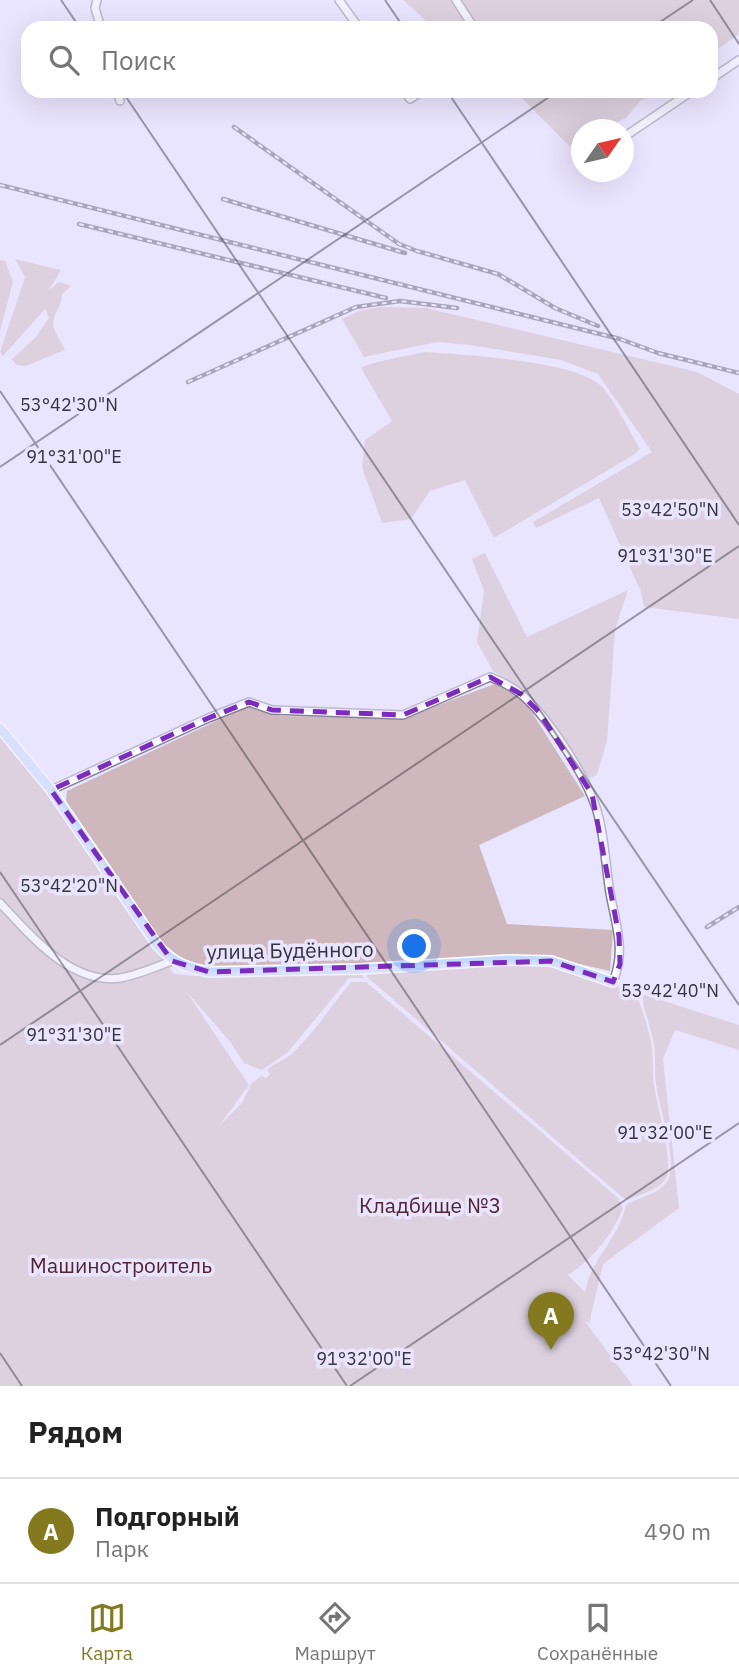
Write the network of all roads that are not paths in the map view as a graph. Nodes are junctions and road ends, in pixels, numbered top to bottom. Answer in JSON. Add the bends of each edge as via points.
{"nodes":[{"id":1,"x":97,"y":0,"type":"edge"},
{"id":2,"x":339,"y":0,"type":"edge"},
{"id":3,"x":456,"y":0,"type":"edge"},
{"id":4,"x":99,"y":21,"type":"edge"},
{"id":5,"x":354,"y":21,"type":"edge"},
{"id":6,"x":470,"y":21,"type":"edge"},
{"id":7,"x":739,"y":60,"type":"edge"},
{"id":8,"x":718,"y":74,"type":"edge"},
{"id":9,"x":119,"y":98,"type":"edge"},
{"id":10,"x":682,"y":98,"type":"edge"},
{"id":11,"x":120,"y":101,"type":"dead end"},
{"id":12,"x":634,"y":130,"type":"edge"},
{"id":13,"x":0,"y":728,"type":"edge"},
{"id":14,"x":51,"y":790,"type":"junction"},
{"id":15,"x":0,"y":903,"type":"edge"},
{"id":16,"x":172,"y":961,"type":"junction"},
{"id":17,"x":613,"y":982,"type":"joint"}],
"edges":[{"from":1,"to":4,"type":"street"},
{"from":2,"to":5,"type":"street"},
{"from":3,"to":6,"type":"street"},
{"from":7,"to":8,"type":"street"},
{"from":9,"to":11,"type":"street"},
{"from":10,"to":12,"type":"street"},
{"from":13,"to":14,"type":"main road"},
{"from":14,"to":16,"type":"main road"},
{"from":14,"to":17,"type":"street","via":[[249,702],[272,710],[403,715],[489,677],[501,681],[538,712],[592,794],[619,936],[620,964]]},
{"from":15,"to":16,"type":"street","via":[[28,933],[75,970],[118,978]]},
{"from":16,"to":17,"type":"main road","name":"улица Будённого","via":[[209,972],[551,961]]}]}
